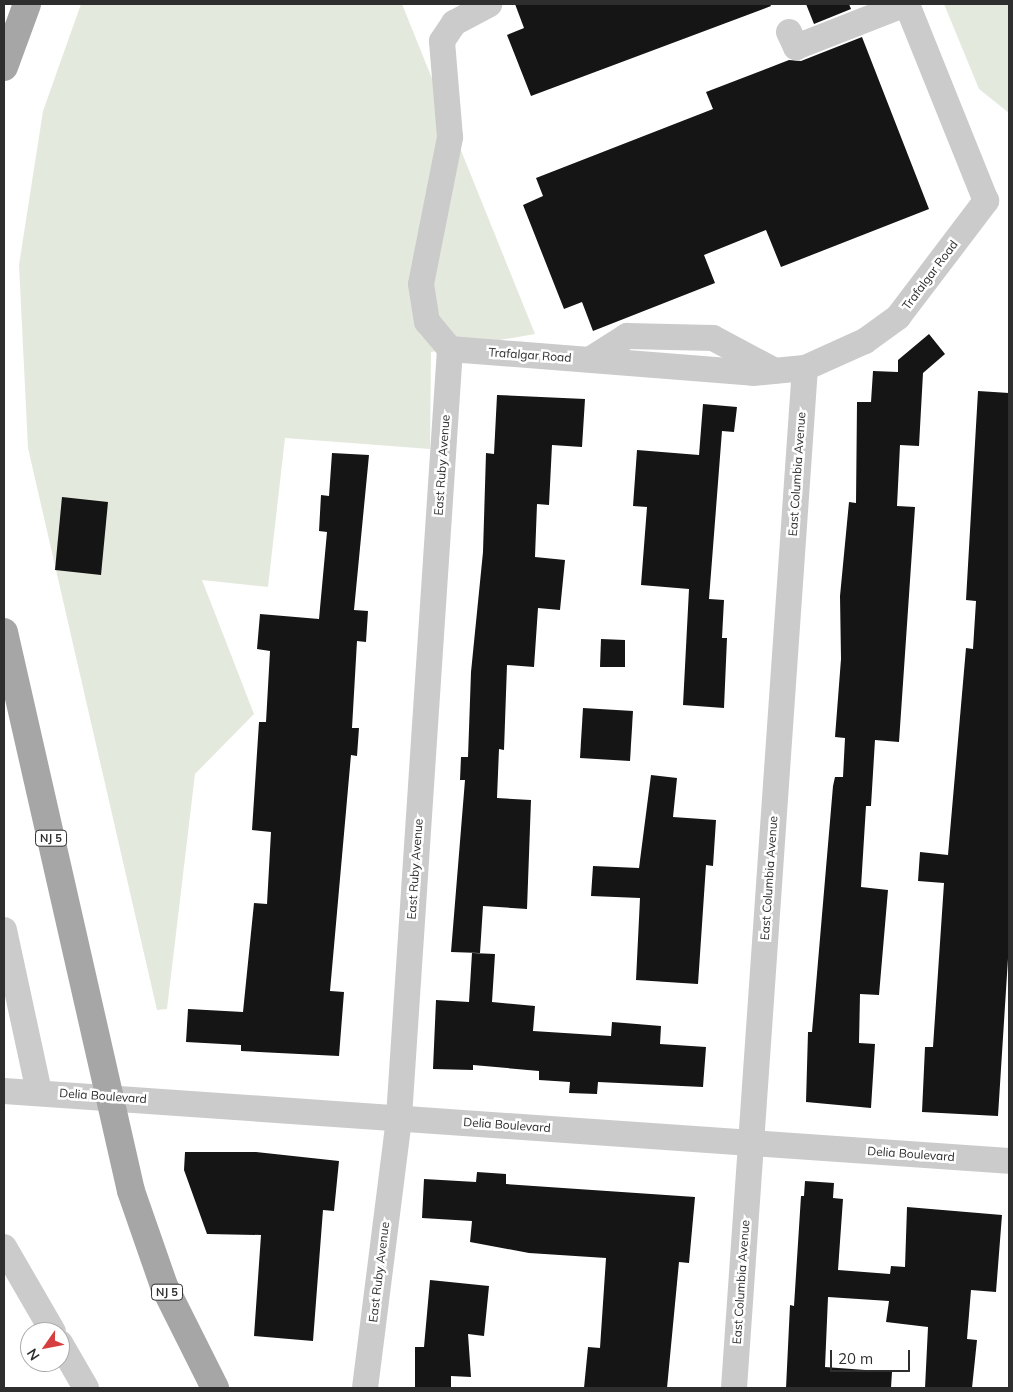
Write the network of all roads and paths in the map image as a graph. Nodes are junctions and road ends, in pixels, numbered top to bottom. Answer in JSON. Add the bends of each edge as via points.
{"nodes":[{"id":1,"x":27,"y":4,"type":"edge"},
{"id":2,"x":489,"y":4,"type":"edge"},
{"id":3,"x":906,"y":4,"type":"edge"},
{"id":4,"x":789,"y":32,"type":"dead end"},
{"id":5,"x":4,"y":67,"type":"edge"},
{"id":6,"x":450,"y":348,"type":"junction"},
{"id":7,"x":805,"y":368,"type":"junction"},
{"id":8,"x":4,"y":632,"type":"edge"},
{"id":9,"x":4,"y":930,"type":"edge"},
{"id":10,"x":4,"y":1091,"type":"edge"},
{"id":11,"x":39,"y":1092,"type":"junction"},
{"id":12,"x":399,"y":1117,"type":"junction"},
{"id":13,"x":751,"y":1143,"type":"junction"},
{"id":14,"x":1009,"y":1161,"type":"edge"},
{"id":15,"x":4,"y":1247,"type":"edge"},
{"id":16,"x":48,"y":1322,"type":"edge"},
{"id":17,"x":70,"y":1360,"type":"edge"},
{"id":18,"x":86,"y":1388,"type":"edge"},
{"id":19,"x":215,"y":1388,"type":"edge"},
{"id":20,"x":365,"y":1388,"type":"edge"},
{"id":21,"x":734,"y":1388,"type":"edge"}],
"edges":[{"from":1,"to":5,"type":"main road"},
{"from":2,"to":6,"type":"street","via":[[454,24],[442,41],[450,137],[421,284],[427,322]]},
{"from":3,"to":4,"type":"street","via":[[796,47]]},
{"from":3,"to":7,"type":"street","name":"Trafalgar Road","via":[[986,201],[898,317],[865,341]]},
{"from":6,"to":7,"type":"street","name":"Trafalgar Road","via":[[753,373]]},
{"from":6,"to":12,"type":"street","name":"East Ruby Avenue"},
{"from":7,"to":13,"type":"street","name":"East Columbia Avenue"},
{"from":8,"to":19,"type":"main road","number":"NJ 5","via":[[121,1153],[164,1286]]},
{"from":9,"to":11,"type":"street"},
{"from":10,"to":11,"type":"street","name":"Delia Boulevard"},
{"from":11,"to":12,"type":"street","name":"Delia Boulevard"},
{"from":12,"to":13,"type":"street","name":"Delia Boulevard"},
{"from":12,"to":20,"type":"street","name":"East Ruby Avenue"},
{"from":13,"to":14,"type":"street","name":"Delia Boulevard"},
{"from":13,"to":21,"type":"street","name":"East Columbia Avenue"},
{"from":15,"to":16,"type":"street"},
{"from":17,"to":18,"type":"street"}]}
